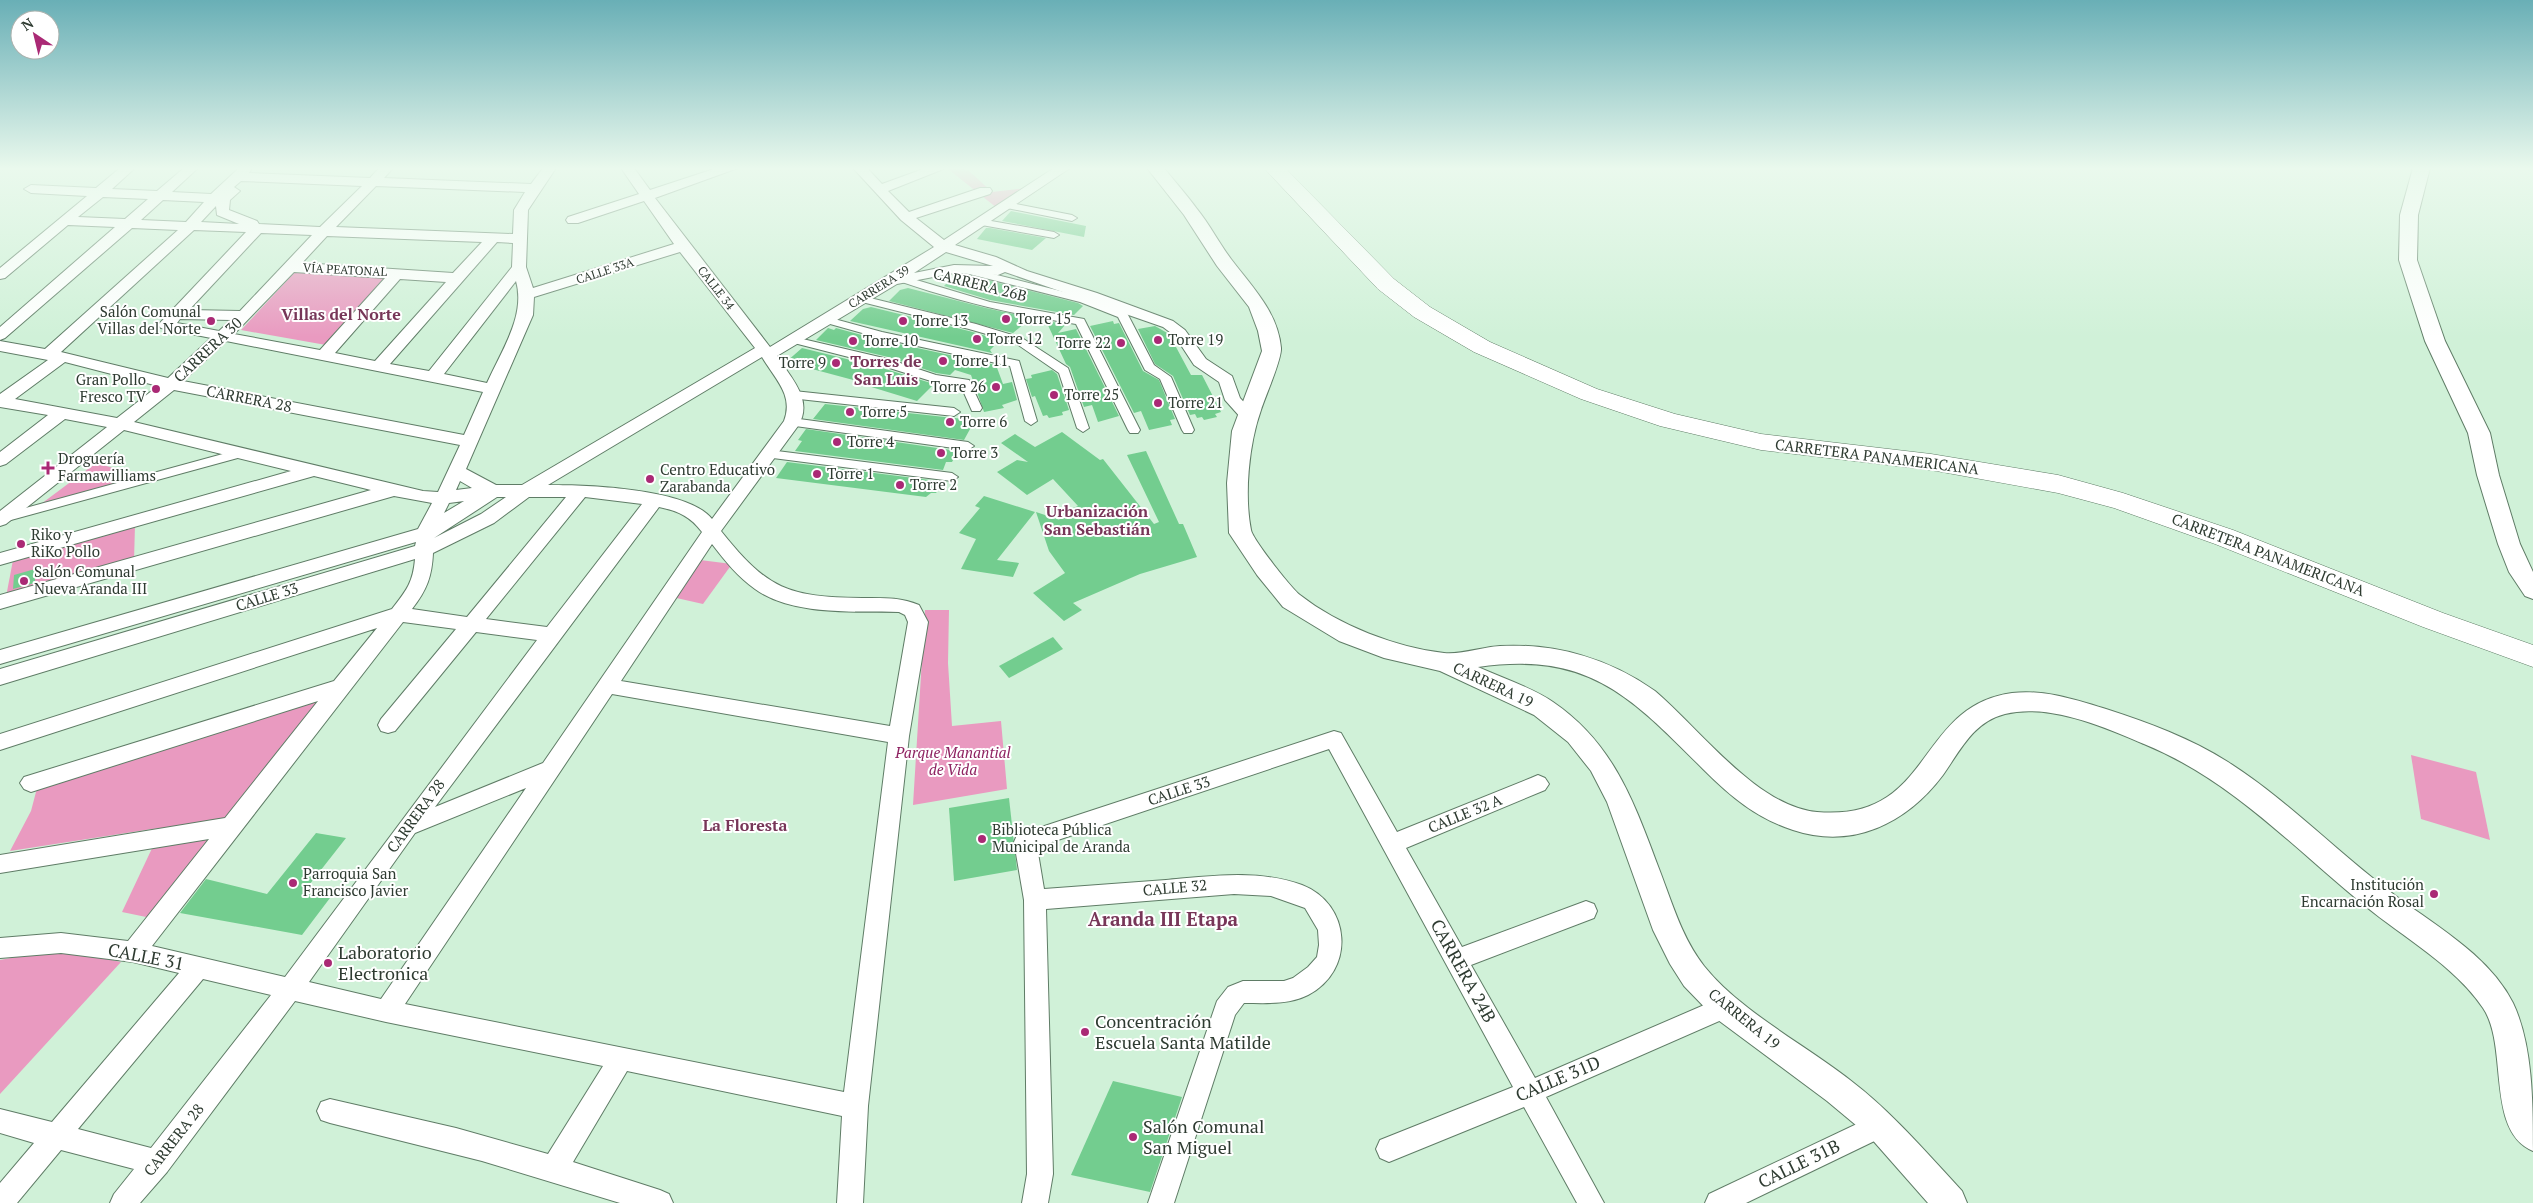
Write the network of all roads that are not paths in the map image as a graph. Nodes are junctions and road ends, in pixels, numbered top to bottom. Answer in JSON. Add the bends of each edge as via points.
{"nodes":[{"id":1,"x":61,"y":224,"type":"edge"},
{"id":2,"x":129,"y":224,"type":"edge"},
{"id":3,"x":147,"y":224,"type":"edge"},
{"id":4,"x":192,"y":224,"type":"edge"},
{"id":5,"x":254,"y":224,"type":"edge"},
{"id":6,"x":331,"y":224,"type":"edge"},
{"id":7,"x":521,"y":224,"type":"edge"},
{"id":8,"x":667,"y":224,"type":"edge"},
{"id":9,"x":916,"y":224,"type":"edge"},
{"id":10,"x":977,"y":224,"type":"edge"},
{"id":11,"x":992,"y":224,"type":"edge"},
{"id":12,"x":1199,"y":224,"type":"edge"},
{"id":13,"x":1328,"y":224,"type":"edge"},
{"id":14,"x":2408,"y":224,"type":"edge"},
{"id":15,"x":189,"y":227,"type":"junction"},
{"id":16,"x":256,"y":230,"type":"junction"},
{"id":17,"x":272,"y":231,"type":"junction"},
{"id":18,"x":324,"y":231,"type":"junction"},
{"id":19,"x":1054,"y":235,"type":"dead end"},
{"id":20,"x":492,"y":239,"type":"junction"},
{"id":21,"x":520,"y":239,"type":"junction"},
{"id":22,"x":683,"y":246,"type":"junction"},
{"id":23,"x":942,"y":246,"type":"junction"},
{"id":24,"x":292,"y":267,"type":"junction"},
{"id":25,"x":518,"y":267,"type":"junction"},
{"id":26,"x":958,"y":268,"type":"junction"},
{"id":27,"x":398,"y":273,"type":"junction"},
{"id":28,"x":1022,"y":274,"type":"junction"},
{"id":29,"x":0,"y":275,"type":"edge"},
{"id":30,"x":456,"y":278,"type":"junction"},
{"id":31,"x":895,"y":281,"type":"junction"},
{"id":32,"x":527,"y":294,"type":"junction"},
{"id":33,"x":862,"y":299,"type":"junction"},
{"id":34,"x":177,"y":314,"type":"junction"},
{"id":35,"x":244,"y":316,"type":"junction"},
{"id":36,"x":827,"y":320,"type":"junction"},
{"id":37,"x":225,"y":334,"type":"junction"},
{"id":38,"x":0,"y":335,"type":"edge"},
{"id":39,"x":794,"y":340,"type":"junction"},
{"id":40,"x":0,"y":346,"type":"edge"},
{"id":41,"x":766,"y":353,"type":"junction"},
{"id":42,"x":55,"y":356,"type":"junction"},
{"id":43,"x":324,"y":356,"type":"junction"},
{"id":44,"x":379,"y":366,"type":"junction"},
{"id":45,"x":433,"y":377,"type":"junction"},
{"id":46,"x":171,"y":384,"type":"junction"},
{"id":47,"x":494,"y":388,"type":"junction"},
{"id":48,"x":794,"y":394,"type":"junction"},
{"id":49,"x":0,"y":401,"type":"edge"},
{"id":50,"x":976,"y":408,"type":"dead end"},
{"id":51,"x":954,"y":412,"type":"dead end"},
{"id":52,"x":62,"y":413,"type":"junction"},
{"id":53,"x":1248,"y":415,"type":"junction"},
{"id":54,"x":1031,"y":421,"type":"dead end"},
{"id":55,"x":792,"y":422,"type":"junction"},
{"id":56,"x":120,"y":424,"type":"junction"},
{"id":57,"x":1083,"y":428,"type":"dead end"},
{"id":58,"x":1134,"y":430,"type":"dead end"},
{"id":59,"x":1188,"y":430,"type":"dead end"},
{"id":60,"x":469,"y":441,"type":"junction"},
{"id":61,"x":968,"y":446,"type":"dead end"},
{"id":62,"x":241,"y":453,"type":"junction"},
{"id":63,"x":769,"y":454,"type":"junction"},
{"id":64,"x":0,"y":460,"type":"edge"},
{"id":65,"x":314,"y":471,"type":"junction"},
{"id":66,"x":457,"y":471,"type":"junction"},
{"id":67,"x":952,"y":477,"type":"dead end"},
{"id":68,"x":395,"y":490,"type":"junction"},
{"id":69,"x":494,"y":491,"type":"junction"},
{"id":70,"x":581,"y":492,"type":"junction"},
{"id":71,"x":522,"y":493,"type":"junction"},
{"id":72,"x":443,"y":498,"type":"junction"},
{"id":73,"x":655,"y":500,"type":"junction"},
{"id":74,"x":3,"y":515,"type":"edge"},
{"id":75,"x":712,"y":530,"type":"junction"},
{"id":76,"x":424,"y":542,"type":"junction"},
{"id":77,"x":0,"y":559,"type":"edge"},
{"id":78,"x":2533,"y":590,"type":"edge"},
{"id":79,"x":0,"y":602,"type":"edge"},
{"id":80,"x":397,"y":614,"type":"junction"},
{"id":81,"x":471,"y":624,"type":"junction"},
{"id":82,"x":550,"y":635,"type":"junction"},
{"id":83,"x":2533,"y":656,"type":"edge"},
{"id":84,"x":0,"y":657,"type":"edge"},
{"id":85,"x":1446,"y":663,"type":"junction"},
{"id":86,"x":0,"y":677,"type":"edge"},
{"id":87,"x":344,"y":686,"type":"junction"},
{"id":88,"x":607,"y":686,"type":"junction"},
{"id":89,"x":388,"y":725,"type":"dead end"},
{"id":90,"x":899,"y":736,"type":"junction"},
{"id":91,"x":1334,"y":739,"type":"joint"},
{"id":92,"x":0,"y":742,"type":"edge"},
{"id":93,"x":548,"y":770,"type":"junction"},
{"id":94,"x":31,"y":782,"type":"dead end"},
{"id":95,"x":1538,"y":784,"type":"dead end"},
{"id":96,"x":234,"y":826,"type":"junction"},
{"id":97,"x":408,"y":826,"type":"junction"},
{"id":98,"x":1392,"y":844,"type":"junction"},
{"id":99,"x":0,"y":864,"type":"edge"},
{"id":100,"x":1036,"y":900,"type":"junction"},
{"id":101,"x":1586,"y":911,"type":"dead end"},
{"id":102,"x":0,"y":948,"type":"edge"},
{"id":103,"x":133,"y":952,"type":"junction"},
{"id":104,"x":1456,"y":960,"type":"junction"},
{"id":105,"x":198,"y":968,"type":"junction"},
{"id":106,"x":290,"y":990,"type":"junction"},
{"id":107,"x":1726,"y":1008,"type":"junction"},
{"id":108,"x":386,"y":1011,"type":"junction"},
{"id":109,"x":621,"y":1059,"type":"junction"},
{"id":110,"x":1530,"y":1092,"type":"junction"},
{"id":111,"x":854,"y":1106,"type":"junction"},
{"id":112,"x":330,"y":1111,"type":"dead end"},
{"id":113,"x":0,"y":1121,"type":"edge"},
{"id":114,"x":1880,"y":1125,"type":"junction"},
{"id":115,"x":2533,"y":1135,"type":"edge"},
{"id":116,"x":58,"y":1137,"type":"junction"},
{"id":117,"x":1389,"y":1149,"type":"dead end"},
{"id":118,"x":158,"y":1162,"type":"junction"},
{"id":119,"x":554,"y":1169,"type":"junction"},
{"id":120,"x":0,"y":1203,"type":"edge"},
{"id":121,"x":123,"y":1203,"type":"edge"},
{"id":122,"x":660,"y":1203,"type":"edge"},
{"id":123,"x":850,"y":1203,"type":"edge"},
{"id":124,"x":1035,"y":1203,"type":"edge"},
{"id":125,"x":1161,"y":1203,"type":"edge"},
{"id":126,"x":1591,"y":1203,"type":"edge"},
{"id":127,"x":1718,"y":1203,"type":"edge"},
{"id":128,"x":1950,"y":1203,"type":"edge"}],
"edges":[{"from":1,"to":29,"type":"street"},
{"from":2,"to":38,"type":"street"},
{"from":3,"to":15,"type":"street"},
{"from":4,"to":15,"type":"street"},
{"from":5,"to":17,"type":"street"},
{"from":6,"to":18,"type":"street","name":"CARRERA 30"},
{"from":7,"to":21,"type":"street"},
{"from":8,"to":22,"type":"street","name":"CALLE 34"},
{"from":9,"to":23,"type":"street"},
{"from":10,"to":23,"type":"street","name":"CARRERA 39"},
{"from":11,"to":19,"type":"street"},
{"from":12,"to":53,"type":"street","name":"CARRERA 19","via":[[1258,306],[1268,331],[1272,351]]},
{"from":13,"to":83,"type":"highway","name":"CARRETERA PANAMERICANA","via":[[1386,284],[1416,308],[1482,347],[1589,394],[1668,420],[1760,442],[2004,474],[2058,484],[2123,502],[2224,537]]},
{"from":14,"to":78,"type":"street","via":[[2408,260],[2435,341],[2479,433],[2488,475],[2510,544],[2521,572]]},
{"from":15,"to":16,"type":"street"},
{"from":15,"to":42,"type":"street"},
{"from":16,"to":17,"type":"street"},
{"from":16,"to":34,"type":"street"},
{"from":17,"to":18,"type":"street"},
{"from":18,"to":20,"type":"street"},
{"from":18,"to":24,"type":"street","name":"CARRERA 30"},
{"from":20,"to":21,"type":"street"},
{"from":20,"to":30,"type":"street"},
{"from":21,"to":25,"type":"street"},
{"from":22,"to":32,"type":"street","name":"CALLE 33A"},
{"from":22,"to":41,"type":"street","name":"CALLE 34"},
{"from":23,"to":28,"type":"street","via":[[991,260]]},
{"from":23,"to":31,"type":"street","name":"CARRERA 39"},
{"from":24,"to":27,"type":"street","name":"VÍA PEATONAL"},
{"from":24,"to":35,"type":"street","name":"CARRERA 30"},
{"from":25,"to":32,"type":"street"},
{"from":25,"to":45,"type":"street"},
{"from":26,"to":28,"type":"street"},
{"from":26,"to":31,"type":"street"},
{"from":26,"to":59,"type":"street","via":[[1084,300],[1123,315],[1149,367],[1165,377]]},
{"from":27,"to":30,"type":"street","name":"VÍA PEATONAL"},
{"from":27,"to":43,"type":"street","name":"VÍA PEATONAL"},
{"from":28,"to":53,"type":"street","via":[[1168,324],[1180,333],[1200,362],[1226,380],[1233,400]]},
{"from":30,"to":44,"type":"street"},
{"from":31,"to":33,"type":"street","name":"CARRERA 39"},
{"from":31,"to":58,"type":"street","name":"CARRERA 26B","via":[[1040,316],[1080,321]]},
{"from":32,"to":47,"type":"street","via":[[525,315]]},
{"from":33,"to":36,"type":"street","name":"CARRERA 39"},
{"from":33,"to":57,"type":"street","via":[[1018,340],[1064,371]]},
{"from":34,"to":35,"type":"street"},
{"from":34,"to":37,"type":"street","via":[[166,325]]},
{"from":35,"to":37,"type":"street","name":"CARRERA 30"},
{"from":36,"to":39,"type":"street","name":"CARRERA 39"},
{"from":36,"to":54,"type":"street","via":[[880,335],[1015,364]]},
{"from":37,"to":43,"type":"street"},
{"from":37,"to":46,"type":"street","name":"CARRERA 30"},
{"from":39,"to":41,"type":"street","name":"CARRERA 39"},
{"from":39,"to":50,"type":"street","via":[[884,362],[944,382],[965,383]]},
{"from":40,"to":42,"type":"street","name":"CARRERA 28"},
{"from":41,"to":48,"type":"street","name":"CALLE 34"},
{"from":41,"to":71,"type":"street","name":"CARRERA 39"},
{"from":42,"to":46,"type":"street","name":"CARRERA 28"},
{"from":42,"to":49,"type":"street"},
{"from":43,"to":44,"type":"street"},
{"from":44,"to":45,"type":"street"},
{"from":45,"to":47,"type":"street"},
{"from":46,"to":56,"type":"street","name":"CARRERA 30"},
{"from":46,"to":60,"type":"street","name":"CARRERA 28"},
{"from":47,"to":60,"type":"street"},
{"from":48,"to":51,"type":"street"},
{"from":48,"to":55,"type":"street","via":[[797,408]]},
{"from":49,"to":52,"type":"street"},
{"from":52,"to":56,"type":"street"},
{"from":52,"to":64,"type":"street"},
{"from":53,"to":85,"type":"street","name":"CARRERA 19","via":[[1243,431],[1238,483],[1240,533],[1266,569],[1292,601],[1348,635],[1384,649]]},
{"from":55,"to":61,"type":"street"},
{"from":55,"to":63,"type":"street"},
{"from":56,"to":62,"type":"street"},
{"from":56,"to":74,"type":"street","name":"CARRERA 30"},
{"from":60,"to":66,"type":"street"},
{"from":62,"to":65,"type":"street"},
{"from":62,"to":74,"type":"street"},
{"from":63,"to":67,"type":"street"},
{"from":63,"to":75,"type":"street"},
{"from":65,"to":68,"type":"street"},
{"from":65,"to":77,"type":"street"},
{"from":66,"to":69,"type":"street"},
{"from":66,"to":72,"type":"street"},
{"from":68,"to":72,"type":"street"},
{"from":68,"to":79,"type":"street"},
{"from":69,"to":71,"type":"street"},
{"from":69,"to":72,"type":"street"},
{"from":69,"to":76,"type":"street","name":"CALLE 33"},
{"from":70,"to":71,"type":"street"},
{"from":70,"to":73,"type":"street"},
{"from":70,"to":81,"type":"street"},
{"from":71,"to":76,"type":"street","name":"CALLE 33","via":[[483,520]]},
{"from":72,"to":76,"type":"street"},
{"from":73,"to":75,"type":"street","via":[[699,515]]},
{"from":73,"to":82,"type":"street","name":"CARRERA 28"},
{"from":75,"to":88,"type":"street"},
{"from":75,"to":90,"type":"street","via":[[747,573],[763,586],[784,596],[825,604],[901,605],[912,610],[918,622]]},
{"from":76,"to":80,"type":"street","via":[[424,575],[417,590]]},
{"from":76,"to":84,"type":"street","name":"CALLE 33"},
{"from":76,"to":86,"type":"street","name":"CALLE 33"},
{"from":80,"to":81,"type":"street"},
{"from":80,"to":87,"type":"street"},
{"from":80,"to":92,"type":"street"},
{"from":81,"to":82,"type":"street"},
{"from":81,"to":89,"type":"street"},
{"from":82,"to":97,"type":"street","name":"CARRERA 28"},
{"from":85,"to":107,"type":"street","name":"CARRERA 19","via":[[1543,708],[1577,735],[1600,762],[1620,802],[1667,930],[1694,976]]},
{"from":85,"to":115,"type":"street","via":[[1524,655],[1573,662],[1600,670],[1647,699],[1739,788],[1769,809],[1797,821],[1852,824],[1873,820],[1892,810],[1912,794],[1968,720],[2008,702],[2058,705],[2162,739],[2218,769],[2261,802],[2446,952],[2492,996],[2506,1017],[2522,1116]]},
{"from":87,"to":94,"type":"street"},
{"from":87,"to":96,"type":"street"},
{"from":88,"to":90,"type":"street"},
{"from":88,"to":93,"type":"street"},
{"from":90,"to":111,"type":"street"},
{"from":91,"to":98,"type":"street","name":"CARRERA 24B"},
{"from":91,"to":100,"type":"street","name":"CALLE 33","via":[[1025,842]]},
{"from":93,"to":97,"type":"street"},
{"from":93,"to":108,"type":"street"},
{"from":95,"to":98,"type":"street","name":"CALLE 32 A"},
{"from":96,"to":99,"type":"street"},
{"from":96,"to":103,"type":"street"},
{"from":97,"to":106,"type":"street","name":"CARRERA 28"},
{"from":98,"to":104,"type":"street","name":"CARRERA 24B"},
{"from":100,"to":124,"type":"street","via":[[1040,1174]]},
{"from":100,"to":125,"type":"street","name":"CALLE 32","via":[[1234,884],[1272,886],[1312,901],[1330,928],[1327,962],[1316,975],[1300,987],[1284,992],[1243,992],[1236,995],[1225,1009]]},
{"from":101,"to":104,"type":"street"},
{"from":102,"to":103,"type":"street","name":"CALLE 31","via":[[61,943]]},
{"from":103,"to":105,"type":"street","name":"CALLE 31"},
{"from":104,"to":110,"type":"street","name":"CARRERA 24B"},
{"from":105,"to":106,"type":"street","name":"CALLE 31"},
{"from":105,"to":116,"type":"street"},
{"from":106,"to":108,"type":"street"},
{"from":106,"to":118,"type":"street","name":"CARRERA 28"},
{"from":107,"to":110,"type":"street","name":"CALLE 31D"},
{"from":107,"to":114,"type":"street","name":"CARRERA 19"},
{"from":108,"to":109,"type":"street"},
{"from":109,"to":111,"type":"street"},
{"from":109,"to":119,"type":"street"},
{"from":110,"to":117,"type":"street","name":"CALLE 31D"},
{"from":110,"to":126,"type":"street","name":"CARRERA 24B"},
{"from":111,"to":123,"type":"street"},
{"from":112,"to":119,"type":"street"},
{"from":113,"to":116,"type":"street"},
{"from":114,"to":127,"type":"street","name":"CALLE 31B"},
{"from":114,"to":128,"type":"street","name":"CARRERA 19"},
{"from":116,"to":118,"type":"street"},
{"from":116,"to":120,"type":"street"},
{"from":118,"to":121,"type":"street","name":"CARRERA 28"},
{"from":119,"to":122,"type":"street"}]}
